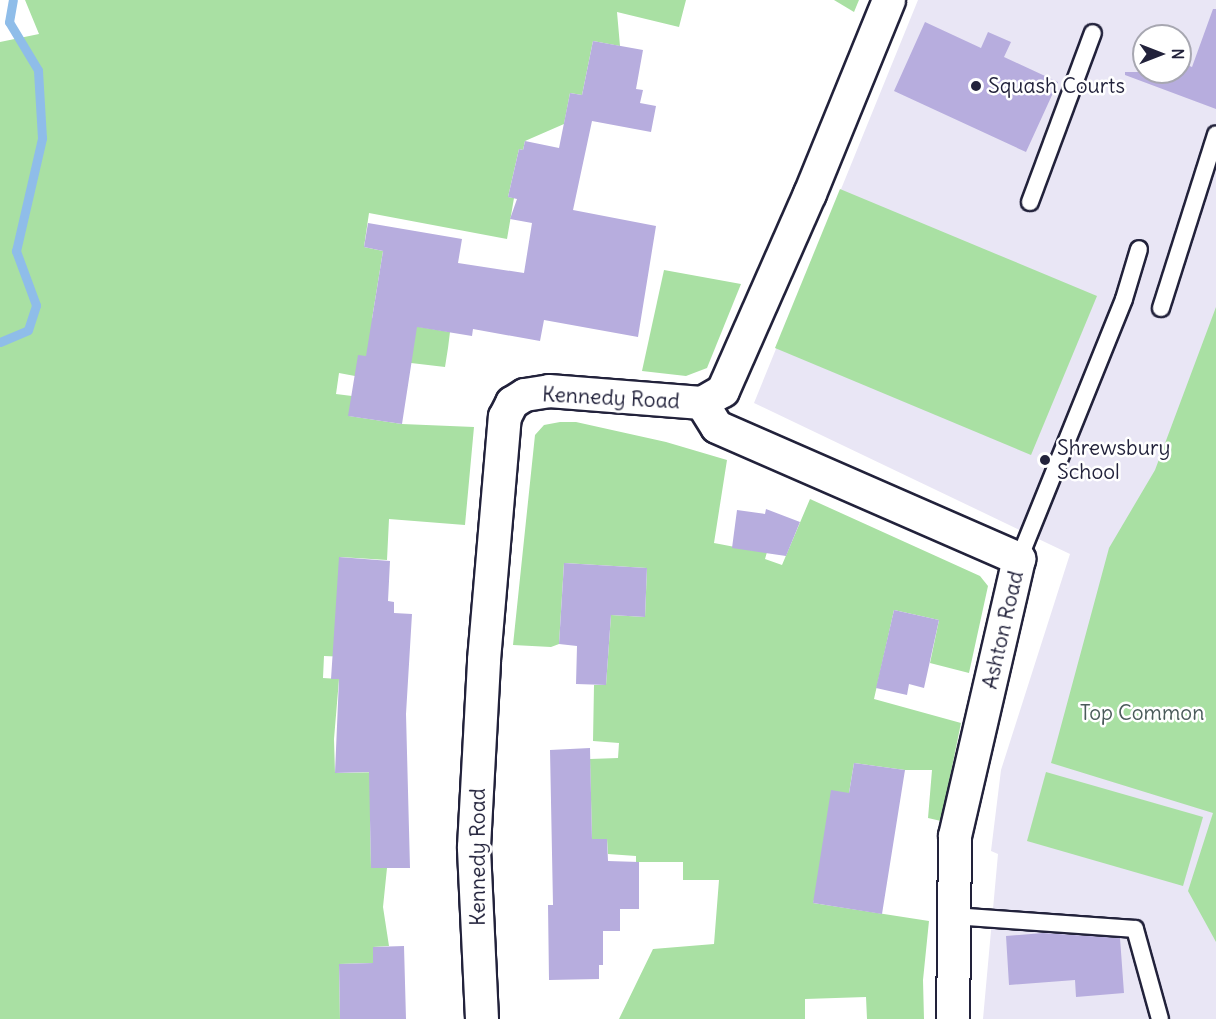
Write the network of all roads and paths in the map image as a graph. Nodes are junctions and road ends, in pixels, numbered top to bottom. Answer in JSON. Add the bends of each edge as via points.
{"nodes":[{"id":1,"x":889,"y":0,"type":"edge"},
{"id":2,"x":1093,"y":33,"type":"dead end"},
{"id":3,"x":1216,"y":135,"type":"edge"},
{"id":4,"x":1030,"y":202,"type":"dead end"},
{"id":5,"x":1139,"y":249,"type":"dead end"},
{"id":6,"x":1161,"y":308,"type":"dead end"},
{"id":7,"x":702,"y":403,"type":"junction"},
{"id":8,"x":1019,"y":559,"type":"junction"},
{"id":9,"x":954,"y":916,"type":"junction"},
{"id":10,"x":482,"y":1019,"type":"edge"},
{"id":11,"x":953,"y":1019,"type":"edge"},
{"id":12,"x":1160,"y":1019,"type":"edge"}],
"edges":[{"from":1,"to":7,"type":"street","name":"Kennedy Road","via":[[723,391]]},
{"from":2,"to":4,"type":"lane"},
{"from":3,"to":6,"type":"lane"},
{"from":5,"to":8,"type":"lane","via":[[1124,299]]},
{"from":7,"to":8,"type":"street","name":"Ashton Road","via":[[717,427]]},
{"from":7,"to":10,"type":"street","name":"Kennedy Road","via":[[549,391],[525,395],[512,404],[505,417],[484,660],[474,847]]},
{"from":8,"to":9,"type":"street","name":"Ashton Road","via":[[955,836]]},
{"from":9,"to":11,"type":"street","name":"Ashton Road"},
{"from":9,"to":12,"type":"lane","via":[[1135,928]]}]}
